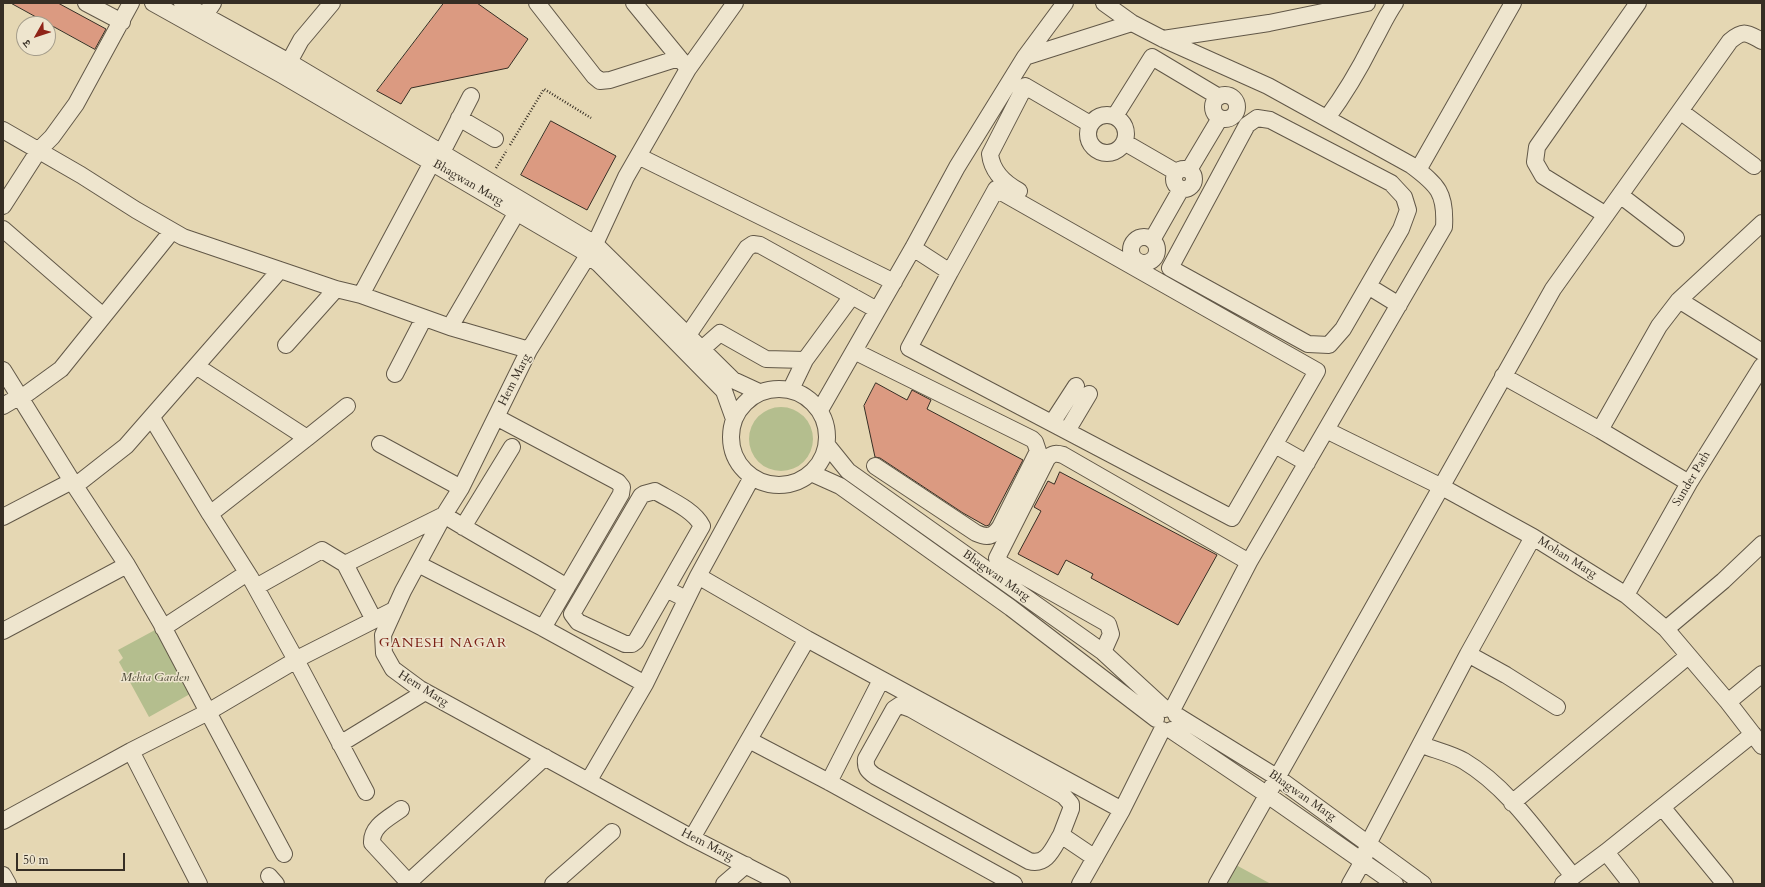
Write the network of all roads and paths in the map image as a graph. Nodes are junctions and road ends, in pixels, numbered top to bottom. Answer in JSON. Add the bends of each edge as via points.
{"nodes":[{"id":1,"x":86,"y":3,"type":"edge"},
{"id":2,"x":131,"y":3,"type":"edge"},
{"id":3,"x":153,"y":3,"type":"edge"},
{"id":4,"x":182,"y":3,"type":"edge"},
{"id":5,"x":332,"y":3,"type":"edge"},
{"id":6,"x":537,"y":3,"type":"edge"},
{"id":7,"x":634,"y":3,"type":"edge"},
{"id":8,"x":736,"y":3,"type":"edge"},
{"id":9,"x":1065,"y":3,"type":"edge"},
{"id":10,"x":1104,"y":3,"type":"edge"},
{"id":11,"x":1367,"y":3,"type":"edge"},
{"id":12,"x":1395,"y":3,"type":"edge"},
{"id":13,"x":1513,"y":3,"type":"edge"},
{"id":14,"x":1638,"y":3,"type":"edge"},
{"id":15,"x":209,"y":9,"type":"edge"},
{"id":16,"x":122,"y":22,"type":"junction"},
{"id":17,"x":1132,"y":23,"type":"junction"},
{"id":18,"x":1164,"y":39,"type":"junction"},
{"id":19,"x":1762,"y":41,"type":"edge"},
{"id":20,"x":1025,"y":57,"type":"junction"},
{"id":21,"x":289,"y":62,"type":"junction"},
{"id":22,"x":684,"y":64,"type":"junction"},
{"id":23,"x":1018,"y":82,"type":"junction"},
{"id":24,"x":471,"y":96,"type":"dead end"},
{"id":25,"x":1680,"y":111,"type":"junction"},
{"id":26,"x":1115,"y":116,"type":"junction"},
{"id":27,"x":459,"y":118,"type":"junction"},
{"id":28,"x":591,"y":118,"type":"dead end"},
{"id":29,"x":1326,"y":118,"type":"junction"},
{"id":30,"x":1090,"y":124,"type":"junction"},
{"id":31,"x":3,"y":130,"type":"edge"},
{"id":32,"x":496,"y":139,"type":"dead end"},
{"id":33,"x":1124,"y":142,"type":"junction"},
{"id":34,"x":39,"y":150,"type":"junction"},
{"id":35,"x":437,"y":156,"type":"junction"},
{"id":36,"x":638,"y":156,"type":"junction"},
{"id":37,"x":1754,"y":166,"type":"dead end"},
{"id":38,"x":1418,"y":170,"type":"junction"},
{"id":39,"x":1182,"y":171,"type":"junction"},
{"id":40,"x":487,"y":182,"type":"junction"},
{"id":41,"x":1620,"y":195,"type":"junction"},
{"id":42,"x":3,"y":206,"type":"edge"},
{"id":43,"x":516,"y":212,"type":"junction"},
{"id":44,"x":1606,"y":215,"type":"junction"},
{"id":45,"x":1762,"y":223,"type":"edge"},
{"id":46,"x":3,"y":229,"type":"edge"},
{"id":47,"x":172,"y":231,"type":"junction"},
{"id":48,"x":1676,"y":238,"type":"dead end"},
{"id":49,"x":913,"y":248,"type":"junction"},
{"id":50,"x":591,"y":250,"type":"junction"},
{"id":51,"x":280,"y":270,"type":"junction"},
{"id":52,"x":950,"y":272,"type":"junction"},
{"id":53,"x":894,"y":282,"type":"junction"},
{"id":54,"x":1368,"y":286,"type":"junction"},
{"id":55,"x":336,"y":289,"type":"junction"},
{"id":56,"x":361,"y":295,"type":"junction"},
{"id":57,"x":852,"y":296,"type":"junction"},
{"id":58,"x":1679,"y":300,"type":"junction"},
{"id":59,"x":1399,"y":305,"type":"junction"},
{"id":60,"x":878,"y":310,"type":"junction"},
{"id":61,"x":704,"y":312,"type":"junction"},
{"id":62,"x":103,"y":316,"type":"junction"},
{"id":63,"x":424,"y":318,"type":"junction"},
{"id":64,"x":450,"y":327,"type":"junction"},
{"id":65,"x":720,"y":333,"type":"junction"},
{"id":66,"x":688,"y":336,"type":"junction"},
{"id":67,"x":286,"y":345,"type":"dead end"},
{"id":68,"x":702,"y":349,"type":"junction"},
{"id":69,"x":529,"y":350,"type":"junction"},
{"id":70,"x":854,"y":351,"type":"junction"},
{"id":71,"x":1762,"y":352,"type":"edge"},
{"id":72,"x":805,"y":360,"type":"junction"},
{"id":73,"x":196,"y":366,"type":"junction"},
{"id":74,"x":3,"y":370,"type":"edge"},
{"id":75,"x":1761,"y":370,"type":"edge"},
{"id":76,"x":395,"y":374,"type":"dead end"},
{"id":77,"x":1503,"y":376,"type":"junction"},
{"id":78,"x":791,"y":390,"type":"junction"},
{"id":79,"x":759,"y":392,"type":"junction"},
{"id":80,"x":21,"y":397,"type":"junction"},
{"id":81,"x":3,"y":406,"type":"edge"},
{"id":82,"x":347,"y":406,"type":"dead end"},
{"id":83,"x":820,"y":410,"type":"junction"},
{"id":84,"x":496,"y":417,"type":"junction"},
{"id":85,"x":152,"y":418,"type":"junction"},
{"id":86,"x":734,"y":419,"type":"junction"},
{"id":87,"x":1052,"y":423,"type":"junction"},
{"id":88,"x":1326,"y":430,"type":"junction"},
{"id":89,"x":1600,"y":430,"type":"junction"},
{"id":90,"x":1067,"y":431,"type":"junction"},
{"id":91,"x":307,"y":438,"type":"junction"},
{"id":92,"x":380,"y":444,"type":"dead end"},
{"id":93,"x":827,"y":445,"type":"junction"},
{"id":94,"x":1275,"y":445,"type":"junction"},
{"id":95,"x":512,"y":447,"type":"dead end"},
{"id":96,"x":1307,"y":463,"type":"junction"},
{"id":97,"x":875,"y":466,"type":"dead end"},
{"id":98,"x":811,"y":474,"type":"junction"},
{"id":99,"x":752,"y":477,"type":"junction"},
{"id":100,"x":73,"y":483,"type":"junction"},
{"id":101,"x":1689,"y":483,"type":"junction"},
{"id":102,"x":1442,"y":487,"type":"junction"},
{"id":103,"x":461,"y":488,"type":"junction"},
{"id":104,"x":210,"y":514,"type":"junction"},
{"id":105,"x":444,"y":515,"type":"junction"},
{"id":106,"x":3,"y":517,"type":"edge"},
{"id":107,"x":463,"y":526,"type":"junction"},
{"id":108,"x":1533,"y":537,"type":"junction"},
{"id":109,"x":1762,"y":544,"type":"edge"},
{"id":110,"x":1249,"y":562,"type":"junction"},
{"id":111,"x":345,"y":564,"type":"junction"},
{"id":112,"x":418,"y":564,"type":"junction"},
{"id":113,"x":127,"y":565,"type":"junction"},
{"id":114,"x":247,"y":573,"type":"junction"},
{"id":115,"x":698,"y":576,"type":"junction"},
{"id":116,"x":256,"y":587,"type":"junction"},
{"id":117,"x":567,"y":587,"type":"junction"},
{"id":118,"x":666,"y":589,"type":"junction"},
{"id":119,"x":1626,"y":595,"type":"junction"},
{"id":120,"x":686,"y":599,"type":"junction"},
{"id":121,"x":394,"y":610,"type":"junction"},
{"id":122,"x":374,"y":620,"type":"junction"},
{"id":123,"x":163,"y":628,"type":"junction"},
{"id":124,"x":543,"y":628,"type":"junction"},
{"id":125,"x":1666,"y":629,"type":"junction"},
{"id":126,"x":3,"y":631,"type":"edge"},
{"id":127,"x":807,"y":639,"type":"junction"},
{"id":128,"x":1103,"y":652,"type":"junction"},
{"id":129,"x":1468,"y":654,"type":"junction"},
{"id":130,"x":1688,"y":656,"type":"junction"},
{"id":131,"x":296,"y":660,"type":"junction"},
{"id":132,"x":1762,"y":674,"type":"edge"},
{"id":133,"x":881,"y":680,"type":"junction"},
{"id":134,"x":645,"y":684,"type":"junction"},
{"id":135,"x":426,"y":692,"type":"junction"},
{"id":136,"x":1728,"y":702,"type":"junction"},
{"id":137,"x":1557,"y":707,"type":"dead end"},
{"id":138,"x":208,"y":712,"type":"junction"},
{"id":139,"x":1167,"y":719,"type":"junction"},
{"id":140,"x":749,"y":740,"type":"junction"},
{"id":141,"x":1757,"y":740,"type":"edge"},
{"id":142,"x":340,"y":744,"type":"junction"},
{"id":143,"x":1422,"y":744,"type":"junction"},
{"id":144,"x":131,"y":751,"type":"junction"},
{"id":145,"x":545,"y":757,"type":"junction"},
{"id":146,"x":1278,"y":778,"type":"junction"},
{"id":147,"x":589,"y":780,"type":"junction"},
{"id":148,"x":829,"y":782,"type":"junction"},
{"id":149,"x":366,"y":792,"type":"dead end"},
{"id":150,"x":1266,"y":794,"type":"junction"},
{"id":151,"x":1512,"y":803,"type":"junction"},
{"id":152,"x":1662,"y":807,"type":"junction"},
{"id":153,"x":401,"y":809,"type":"dead end"},
{"id":154,"x":1122,"y":810,"type":"junction"},
{"id":155,"x":3,"y":821,"type":"edge"},
{"id":156,"x":612,"y":832,"type":"dead end"},
{"id":157,"x":1061,"y":835,"type":"junction"},
{"id":158,"x":692,"y":838,"type":"junction"},
{"id":159,"x":1368,"y":844,"type":"junction"},
{"id":160,"x":1606,"y":852,"type":"junction"},
{"id":161,"x":284,"y":854,"type":"dead end"},
{"id":162,"x":1095,"y":858,"type":"junction"},
{"id":163,"x":1363,"y":861,"type":"junction"},
{"id":164,"x":746,"y":865,"type":"junction"},
{"id":165,"x":3,"y":875,"type":"edge"},
{"id":166,"x":1568,"y":880,"type":"edge"},
{"id":167,"x":410,"y":883,"type":"edge"},
{"id":168,"x":8,"y":884,"type":"edge"},
{"id":169,"x":199,"y":884,"type":"edge"},
{"id":170,"x":553,"y":884,"type":"edge"},
{"id":171,"x":724,"y":884,"type":"edge"},
{"id":172,"x":782,"y":884,"type":"edge"},
{"id":173,"x":1014,"y":884,"type":"edge"},
{"id":174,"x":1080,"y":884,"type":"edge"},
{"id":175,"x":1217,"y":884,"type":"edge"},
{"id":176,"x":1350,"y":884,"type":"edge"},
{"id":177,"x":1395,"y":884,"type":"edge"},
{"id":178,"x":1424,"y":884,"type":"edge"},
{"id":179,"x":1631,"y":884,"type":"edge"},
{"id":180,"x":1725,"y":884,"type":"edge"}],
"edges":[{"from":1,"to":16,"type":"street"},
{"from":2,"to":16,"type":"street"},
{"from":3,"to":35,"type":"street","name":"Bhagwan Marg","via":[[282,75]]},
{"from":4,"to":15,"type":"street","name":"Bhagwan Marg"},
{"from":5,"to":21,"type":"street","via":[[300,40]]},
{"from":6,"to":22,"type":"street","via":[[600,81]]},
{"from":7,"to":22,"type":"street"},
{"from":8,"to":22,"type":"street","name":"Hem Marg"},
{"from":9,"to":20,"type":"street"},
{"from":10,"to":17,"type":"street"},
{"from":11,"to":18,"type":"street","via":[[1269,24]]},
{"from":12,"to":29,"type":"street","via":[[1384,18],[1341,98]]},
{"from":13,"to":38,"type":"street"},
{"from":14,"to":44,"type":"street","via":[[1537,146],[1535,162],[1542,176]]},
{"from":15,"to":21,"type":"street","name":"Bhagwan Marg"},
{"from":16,"to":34,"type":"street","via":[[76,104]]},
{"from":17,"to":18,"type":"street"},
{"from":17,"to":20,"type":"street"},
{"from":18,"to":29,"type":"street","via":[[1268,86]]},
{"from":19,"to":25,"type":"street","via":[[1747,33],[1738,33]]},
{"from":20,"to":23,"type":"street"},
{"from":21,"to":35,"type":"street","name":"Bhagwan Marg"},
{"from":22,"to":36,"type":"street","name":"Hem Marg"},
{"from":23,"to":30,"type":"street"},
{"from":23,"to":39,"type":"street","via":[[990,154],[996,173],[1012,187],[1130,253],[1131,245],[1136,239],[1144,237],[1152,240],[1181,189],[1174,182]]},
{"from":23,"to":49,"type":"street","via":[[957,167]]},
{"from":24,"to":27,"type":"street"},
{"from":25,"to":37,"type":"street"},
{"from":25,"to":41,"type":"street"},
{"from":26,"to":30,"type":"street","via":[[1098,116]]},
{"from":26,"to":33,"type":"street","via":[[1126,130]]},
{"from":26,"to":39,"type":"street","via":[[1152,57],[1219,97],[1231,97],[1237,107],[1235,115],[1228,119],[1220,118]]},
{"from":27,"to":32,"type":"street"},
{"from":27,"to":35,"type":"street"},
{"from":28,"to":40,"type":"path","via":[[544,89]]},
{"from":29,"to":38,"type":"street"},
{"from":30,"to":33,"type":"street","via":[[1089,141],[1097,150],[1109,153]]},
{"from":31,"to":34,"type":"street"},
{"from":33,"to":39,"type":"street"},
{"from":34,"to":42,"type":"street"},
{"from":34,"to":47,"type":"street"},
{"from":35,"to":40,"type":"street","name":"Bhagwan Marg"},
{"from":35,"to":43,"type":"street","name":"Bhagwan Marg"},
{"from":35,"to":56,"type":"street"},
{"from":36,"to":50,"type":"street","name":"Hem Marg"},
{"from":36,"to":53,"type":"street"},
{"from":38,"to":59,"type":"street","via":[[1428,177],[1444,201],[1444,227]]},
{"from":40,"to":50,"type":"street","name":"Bhagwan Marg"},
{"from":41,"to":44,"type":"street"},
{"from":41,"to":48,"type":"street"},
{"from":43,"to":50,"type":"street","name":"Bhagwan Marg"},
{"from":43,"to":64,"type":"street"},
{"from":44,"to":77,"type":"street","via":[[1553,289]]},
{"from":45,"to":58,"type":"street"},
{"from":46,"to":62,"type":"street"},
{"from":47,"to":51,"type":"street"},
{"from":47,"to":62,"type":"street"},
{"from":49,"to":52,"type":"street"},
{"from":49,"to":53,"type":"street"},
{"from":50,"to":66,"type":"street","name":"Bhagwan Marg"},
{"from":50,"to":69,"type":"street","name":"Hem Marg"},
{"from":50,"to":86,"type":"street","name":"Bhagwan Marg","via":[[599,264],[724,391]]},
{"from":51,"to":55,"type":"street"},
{"from":51,"to":73,"type":"street"},
{"from":52,"to":87,"type":"street","via":[[909,348]]},
{"from":52,"to":94,"type":"street","via":[[996,189],[1317,371]]},
{"from":53,"to":60,"type":"street"},
{"from":54,"to":54,"type":"street","via":[[1343,329],[1329,345],[1308,344],[1170,268],[1247,125],[1258,118],[1270,120],[1391,183],[1404,197],[1408,210],[1401,229]]},
{"from":54,"to":59,"type":"street"},
{"from":55,"to":56,"type":"street"},
{"from":55,"to":67,"type":"street"},
{"from":56,"to":63,"type":"street"},
{"from":57,"to":60,"type":"street"},
{"from":57,"to":61,"type":"street","via":[[760,245],[753,244],[747,248]]},
{"from":57,"to":72,"type":"street"},
{"from":58,"to":71,"type":"street"},
{"from":58,"to":89,"type":"street","via":[[1659,326]]},
{"from":59,"to":88,"type":"street"},
{"from":60,"to":70,"type":"street"},
{"from":61,"to":65,"type":"street"},
{"from":61,"to":66,"type":"street"},
{"from":62,"to":80,"type":"street","via":[[61,369]]},
{"from":63,"to":64,"type":"street"},
{"from":63,"to":76,"type":"street"},
{"from":64,"to":69,"type":"street"},
{"from":65,"to":68,"type":"street"},
{"from":65,"to":72,"type":"street","via":[[766,359]]},
{"from":66,"to":68,"type":"street","name":"Bhagwan Marg"},
{"from":68,"to":79,"type":"street","name":"Bhagwan Marg","via":[[733,380]]},
{"from":69,"to":84,"type":"street","name":"Hem Marg"},
{"from":70,"to":83,"type":"street"},
{"from":70,"to":97,"type":"street","via":[[1032,439],[1038,451],[1000,527],[989,536],[976,533]]},
{"from":72,"to":78,"type":"street"},
{"from":73,"to":85,"type":"street"},
{"from":73,"to":91,"type":"street"},
{"from":74,"to":80,"type":"street"},
{"from":75,"to":101,"type":"street","name":"Sunder Path"},
{"from":77,"to":89,"type":"street"},
{"from":77,"to":102,"type":"street"},
{"from":78,"to":79,"type":"street","via":[[769,389]]},
{"from":78,"to":83,"type":"street","via":[[806,396]]},
{"from":79,"to":86,"type":"street","via":[[745,402]]},
{"from":80,"to":81,"type":"street"},
{"from":80,"to":100,"type":"street"},
{"from":82,"to":91,"type":"street"},
{"from":83,"to":93,"type":"street","via":[[826,426]]},
{"from":84,"to":103,"type":"street","name":"Hem Marg"},
{"from":84,"to":117,"type":"street","via":[[618,482],[622,487],[621,494]]},
{"from":85,"to":100,"type":"street","via":[[126,446]]},
{"from":85,"to":104,"type":"street"},
{"from":86,"to":99,"type":"street","via":[[731,437],[736,460]]},
{"from":87,"to":90,"type":"street"},
{"from":87,"to":90,"type":"street","via":[[1083,390]]},
{"from":88,"to":96,"type":"street"},
{"from":88,"to":102,"type":"street","name":"Mohan Marg"},
{"from":89,"to":101,"type":"street"},
{"from":90,"to":94,"type":"street","via":[[1232,518]]},
{"from":91,"to":104,"type":"street"},
{"from":92,"to":103,"type":"street"},
{"from":93,"to":98,"type":"street","via":[[822,460]]},
{"from":93,"to":128,"type":"street","name":"Bhagwan Marg","via":[[848,471]]},
{"from":94,"to":96,"type":"street"},
{"from":95,"to":107,"type":"street"},
{"from":96,"to":110,"type":"street"},
{"from":98,"to":99,"type":"street","via":[[796,482],[774,485]]},
{"from":98,"to":139,"type":"street","name":"Bhagwan Marg","via":[[840,486]]},
{"from":99,"to":115,"type":"street"},
{"from":100,"to":106,"type":"street"},
{"from":100,"to":113,"type":"street"},
{"from":101,"to":119,"type":"street","name":"Sunder Path"},
{"from":102,"to":108,"type":"street","name":"Mohan Marg"},
{"from":102,"to":146,"type":"street"},
{"from":103,"to":105,"type":"street","name":"Hem Marg"},
{"from":104,"to":114,"type":"street"},
{"from":105,"to":107,"type":"street"},
{"from":105,"to":111,"type":"street"},
{"from":105,"to":112,"type":"street","name":"Hem Marg"},
{"from":107,"to":117,"type":"street"},
{"from":108,"to":119,"type":"street","name":"Mohan Marg"},
{"from":108,"to":129,"type":"street"},
{"from":109,"to":125,"type":"street"},
{"from":110,"to":128,"type":"street","via":[[1063,455],[1050,456],[997,558],[1002,564],[1108,624],[1111,634]]},
{"from":110,"to":139,"type":"street"},
{"from":111,"to":116,"type":"street","via":[[322,550]]},
{"from":111,"to":122,"type":"street"},
{"from":112,"to":121,"type":"street","name":"Hem Marg"},
{"from":112,"to":124,"type":"street"},
{"from":113,"to":123,"type":"street"},
{"from":113,"to":126,"type":"street"},
{"from":114,"to":116,"type":"street"},
{"from":114,"to":123,"type":"street"},
{"from":115,"to":120,"type":"street"},
{"from":115,"to":127,"type":"street"},
{"from":116,"to":131,"type":"street"},
{"from":117,"to":124,"type":"street"},
{"from":118,"to":118,"type":"street","via":[[632,644],[625,644],[578,622],[572,614],[641,496],[655,492],[689,512],[702,526]]},
{"from":118,"to":120,"type":"street"},
{"from":119,"to":125,"type":"street","name":"Mohan Marg"},
{"from":120,"to":134,"type":"street"},
{"from":121,"to":122,"type":"street"},
{"from":121,"to":135,"type":"street","name":"Hem Marg","via":[[383,635],[384,653],[393,669]]},
{"from":122,"to":131,"type":"street"},
{"from":123,"to":138,"type":"street"},
{"from":124,"to":134,"type":"street"},
{"from":125,"to":130,"type":"street","name":"Mohan Marg"},
{"from":127,"to":133,"type":"street"},
{"from":127,"to":140,"type":"street"},
{"from":128,"to":139,"type":"street","name":"Bhagwan Marg"},
{"from":129,"to":137,"type":"street"},
{"from":129,"to":143,"type":"street"},
{"from":130,"to":136,"type":"street","name":"Mohan Marg"},
{"from":130,"to":151,"type":"street"},
{"from":131,"to":138,"type":"street"},
{"from":131,"to":142,"type":"street"},
{"from":132,"to":136,"type":"street"},
{"from":133,"to":148,"type":"street"},
{"from":133,"to":154,"type":"street"},
{"from":134,"to":147,"type":"street"},
{"from":135,"to":142,"type":"street"},
{"from":135,"to":145,"type":"street","name":"Hem Marg"},
{"from":136,"to":141,"type":"street","name":"Mohan Marg"},
{"from":138,"to":144,"type":"street"},
{"from":138,"to":161,"type":"street"},
{"from":139,"to":146,"type":"street","name":"Bhagwan Marg"},
{"from":139,"to":150,"type":"street","name":"Bhagwan Marg"},
{"from":139,"to":154,"type":"street"},
{"from":140,"to":148,"type":"street"},
{"from":140,"to":158,"type":"street"},
{"from":141,"to":152,"type":"street"},
{"from":142,"to":149,"type":"street"},
{"from":143,"to":151,"type":"street","via":[[1463,761],[1490,780]]},
{"from":143,"to":159,"type":"street"},
{"from":144,"to":155,"type":"street"},
{"from":144,"to":169,"type":"street"},
{"from":145,"to":147,"type":"street","name":"Hem Marg"},
{"from":145,"to":167,"type":"street"},
{"from":146,"to":150,"type":"street"},
{"from":146,"to":159,"type":"street","name":"Bhagwan Marg"},
{"from":147,"to":158,"type":"street","name":"Hem Marg"},
{"from":148,"to":173,"type":"street"},
{"from":150,"to":163,"type":"street","name":"Bhagwan Marg"},
{"from":150,"to":175,"type":"street"},
{"from":151,"to":166,"type":"street"},
{"from":152,"to":160,"type":"street"},
{"from":152,"to":180,"type":"street"},
{"from":153,"to":167,"type":"street","via":[[375,829],[372,843]]},
{"from":154,"to":162,"type":"street"},
{"from":156,"to":170,"type":"street"},
{"from":157,"to":157,"type":"street","via":[[1043,861],[1029,861],[875,776],[865,766],[866,758],[894,709],[900,705],[911,709],[1064,796],[1071,804],[1071,809]]},
{"from":157,"to":162,"type":"street"},
{"from":158,"to":164,"type":"street","name":"Hem Marg"},
{"from":159,"to":163,"type":"street"},
{"from":159,"to":178,"type":"street","name":"Bhagwan Marg"},
{"from":160,"to":166,"type":"street"},
{"from":160,"to":179,"type":"street"},
{"from":162,"to":174,"type":"street"},
{"from":163,"to":176,"type":"street"},
{"from":163,"to":177,"type":"street","name":"Bhagwan Marg"},
{"from":164,"to":171,"type":"street"},
{"from":164,"to":172,"type":"street","name":"Hem Marg"},
{"from":165,"to":168,"type":"street"}]}
